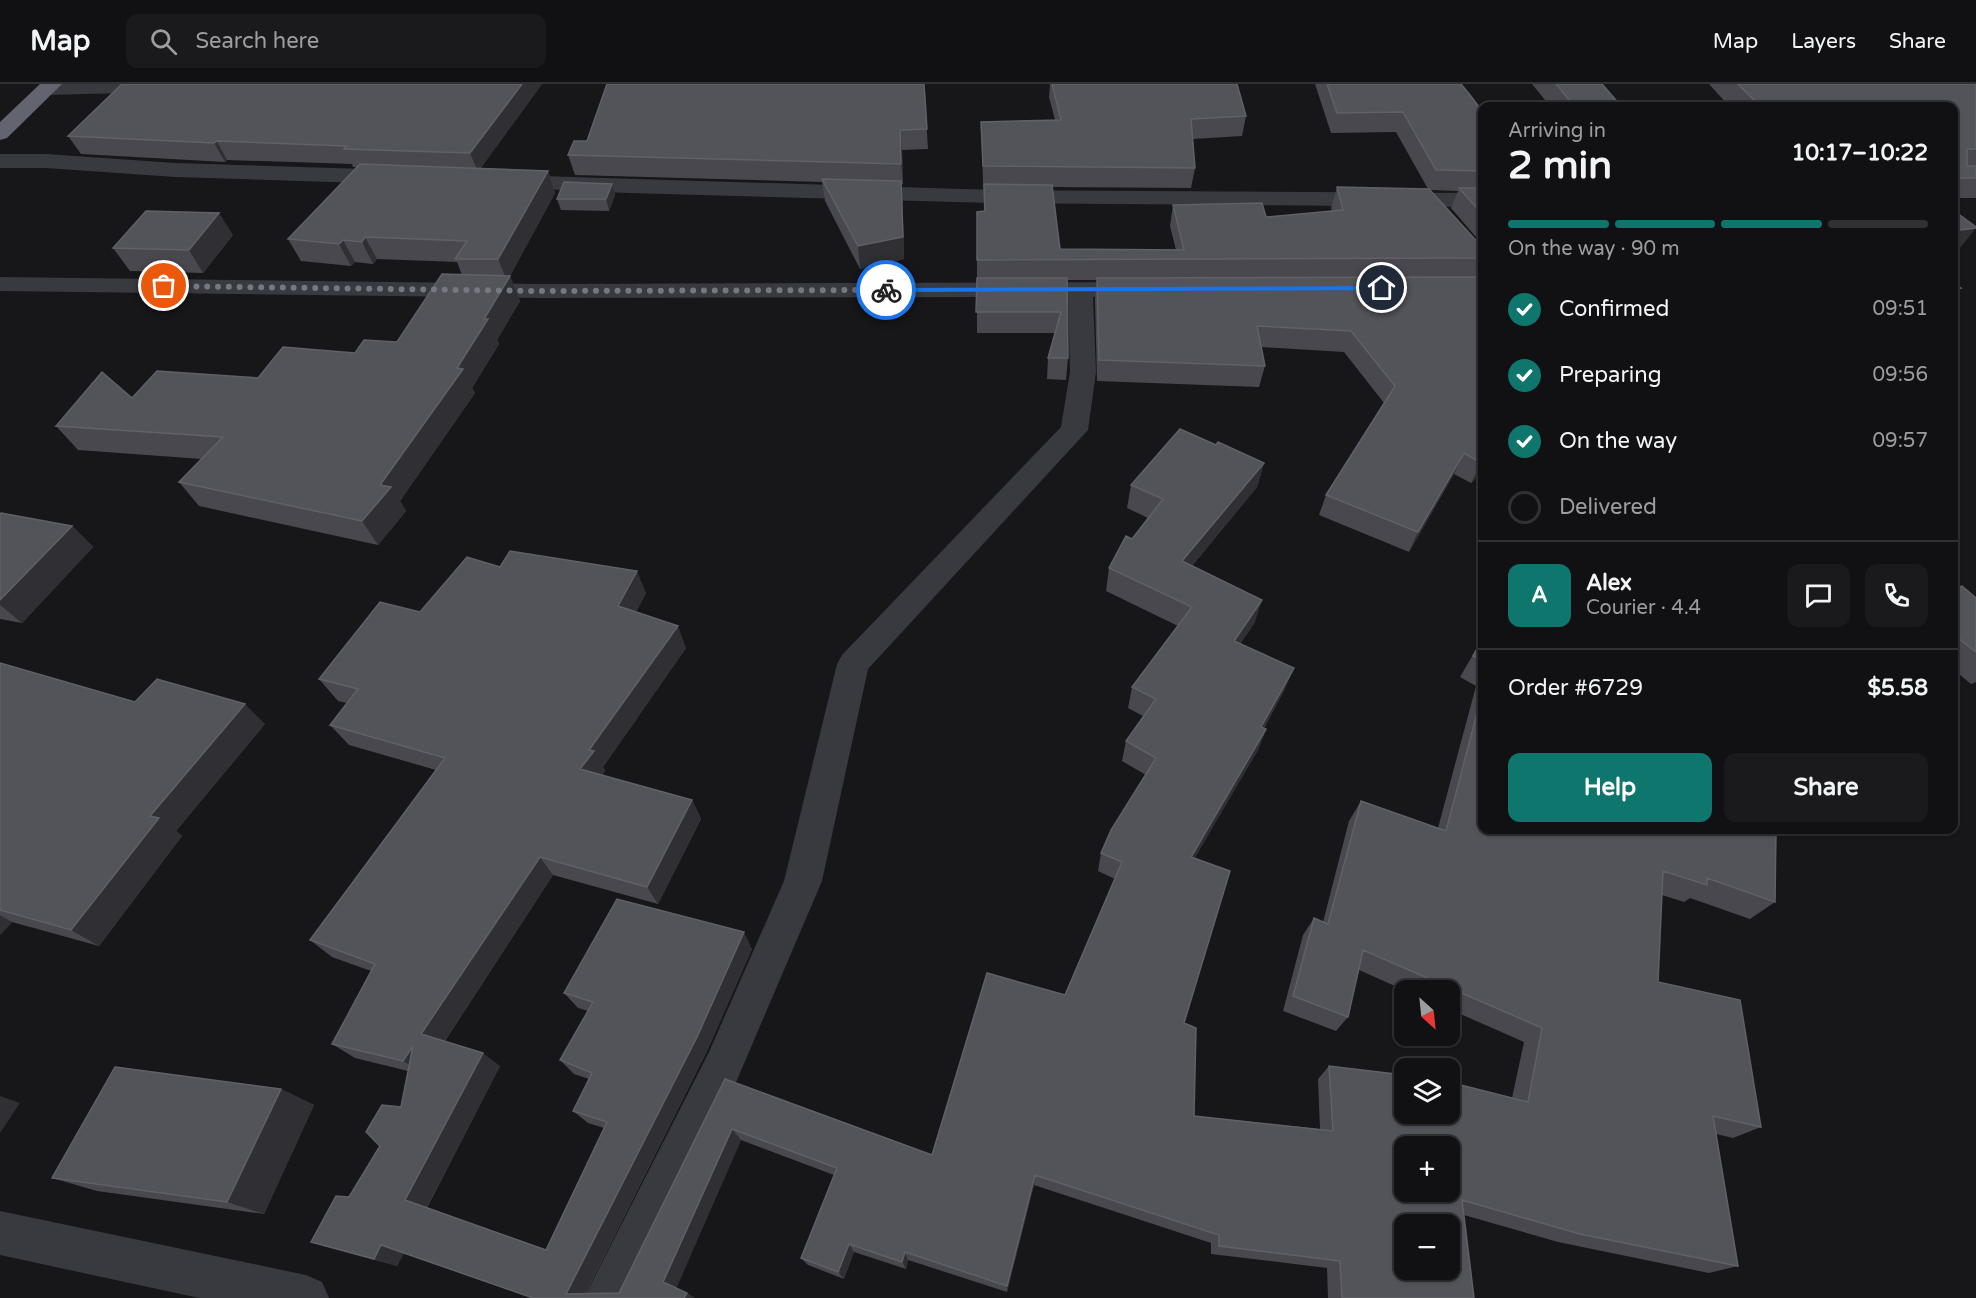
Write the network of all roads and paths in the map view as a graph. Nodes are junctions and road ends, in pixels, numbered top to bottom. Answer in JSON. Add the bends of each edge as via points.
{"nodes":[{"id":1,"x":50,"y":86,"type":"edge"},
{"id":2,"x":185,"y":86,"type":"edge"},
{"id":3,"x":0,"y":134,"type":"edge"},
{"id":4,"x":0,"y":161,"type":"edge"},
{"id":5,"x":414,"y":178,"type":"edge"},
{"id":6,"x":485,"y":181,"type":"edge"},
{"id":7,"x":1428,"y":200,"type":"junction"},
{"id":8,"x":1478,"y":200,"type":"edge"},
{"id":9,"x":1451,"y":226,"type":"edge"},
{"id":10,"x":0,"y":284,"type":"edge"},
{"id":11,"x":1080,"y":289,"type":"junction"},
{"id":12,"x":1164,"y":289,"type":"edge"},
{"id":13,"x":0,"y":1233,"type":"edge"},
{"id":14,"x":306,"y":1298,"type":"edge"},
{"id":15,"x":607,"y":1298,"type":"edge"}],
"edges":[{"from":1,"to":2,"type":"street"},
{"from":1,"to":3,"type":"highway"},
{"from":4,"to":5,"type":"street"},
{"from":6,"to":7,"type":"street","via":[[1000,196]]},
{"from":7,"to":8,"type":"street"},
{"from":7,"to":9,"type":"street"},
{"from":10,"to":11,"type":"street","via":[[540,291]]},
{"from":11,"to":12,"type":"street"},
{"from":11,"to":15,"type":"street","via":[[1083,372],[1074,430],[853,664],[803,881],[723,1066]]},
{"from":13,"to":14,"type":"street"}]}
